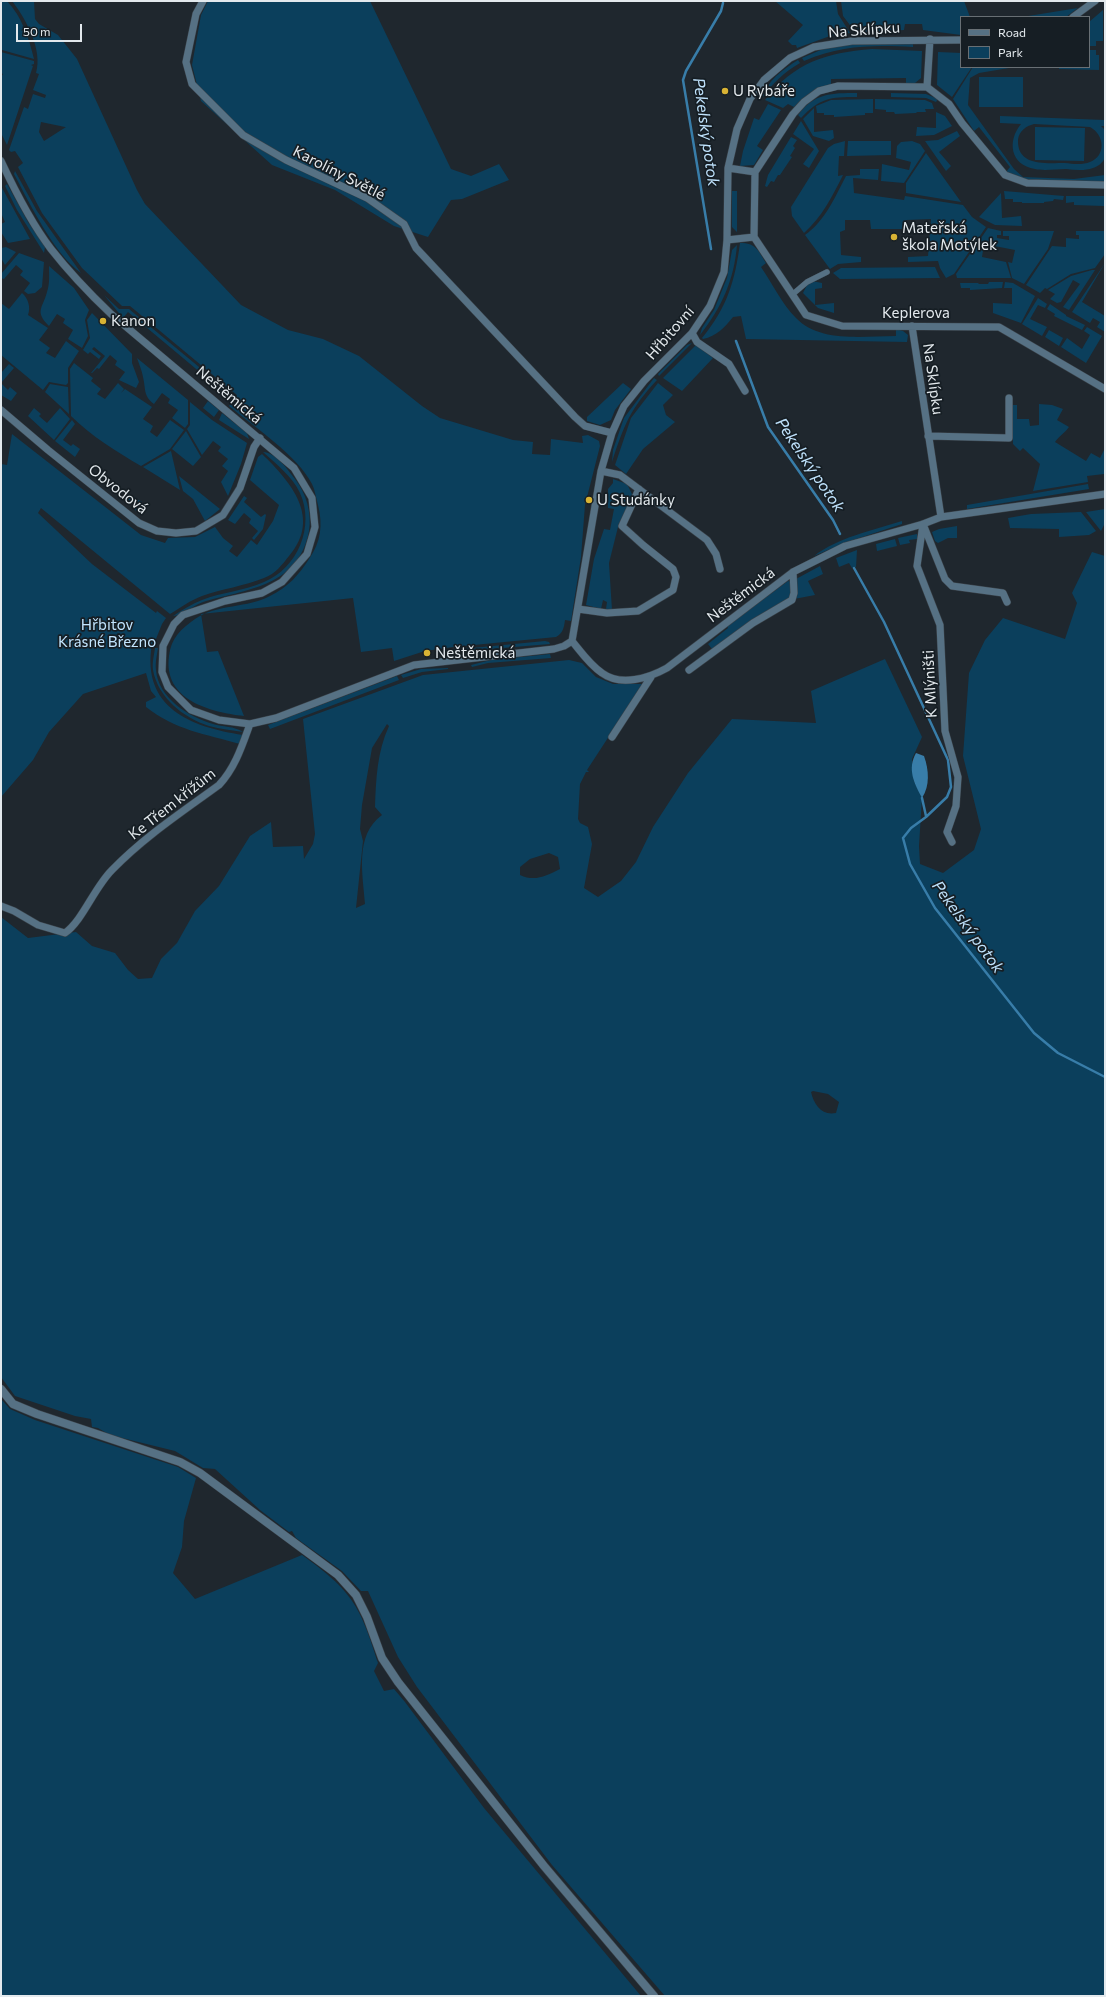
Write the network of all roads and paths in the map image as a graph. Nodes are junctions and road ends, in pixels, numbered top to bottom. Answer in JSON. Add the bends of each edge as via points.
{"nodes":[{"id":1,"x":202,"y":1,"type":"edge"},
{"id":2,"x":1085,"y":1,"type":"edge"},
{"id":3,"x":1094,"y":2,"type":"edge"},
{"id":4,"x":1074,"y":16,"type":"edge"},
{"id":5,"x":930,"y":39,"type":"junction"},
{"id":6,"x":960,"y":40,"type":"edge"},
{"id":7,"x":927,"y":87,"type":"junction"},
{"id":8,"x":737,"y":129,"type":"joint"},
{"id":9,"x":1,"y":161,"type":"edge"},
{"id":10,"x":728,"y":168,"type":"junction"},
{"id":11,"x":755,"y":172,"type":"junction"},
{"id":12,"x":1105,"y":185,"type":"edge"},
{"id":13,"x":754,"y":237,"type":"junction"},
{"id":14,"x":727,"y":240,"type":"junction"},
{"id":15,"x":828,"y":272,"type":"dead end"},
{"id":16,"x":792,"y":294,"type":"junction"},
{"id":17,"x":912,"y":326,"type":"junction"},
{"id":18,"x":692,"y":333,"type":"junction"},
{"id":19,"x":1105,"y":389,"type":"edge"},
{"id":20,"x":745,"y":391,"type":"dead end"},
{"id":21,"x":1009,"y":398,"type":"dead end"},
{"id":22,"x":1,"y":410,"type":"edge"},
{"id":23,"x":612,"y":433,"type":"junction"},
{"id":24,"x":928,"y":436,"type":"junction"},
{"id":25,"x":260,"y":438,"type":"junction"},
{"id":26,"x":601,"y":471,"type":"junction"},
{"id":27,"x":639,"y":489,"type":"junction"},
{"id":28,"x":1105,"y":494,"type":"edge"},
{"id":29,"x":941,"y":517,"type":"junction"},
{"id":30,"x":923,"y":524,"type":"junction"},
{"id":31,"x":720,"y":569,"type":"dead end"},
{"id":32,"x":793,"y":572,"type":"junction"},
{"id":33,"x":1007,"y":602,"type":"dead end"},
{"id":34,"x":578,"y":609,"type":"junction"},
{"id":35,"x":572,"y":641,"type":"junction"},
{"id":36,"x":689,"y":670,"type":"dead end"},
{"id":37,"x":650,"y":677,"type":"junction"},
{"id":38,"x":250,"y":724,"type":"junction"},
{"id":39,"x":612,"y":737,"type":"dead end"},
{"id":40,"x":952,"y":842,"type":"dead end"},
{"id":41,"x":1,"y":906,"type":"edge"},
{"id":42,"x":1,"y":1389,"type":"edge"},
{"id":43,"x":654,"y":1996,"type":"edge"}],
"edges":[{"from":1,"to":23,"type":"street","name":"Karolíny Světlé","via":[[196,14],[186,62],[192,84],[243,135],[286,160],[367,198],[404,224],[416,248],[575,417],[585,426]]},
{"from":2,"to":3,"type":"street"},
{"from":3,"to":4,"type":"street"},
{"from":5,"to":6,"type":"street","name":"Na Sklípku"},
{"from":5,"to":7,"type":"street"},
{"from":5,"to":8,"type":"street","name":"Na Sklípku","via":[[852,40],[814,47],[800,53],[764,80],[750,99]]},
{"from":7,"to":11,"type":"street","via":[[838,86],[819,92],[804,102],[793,114]]},
{"from":7,"to":12,"type":"street","via":[[949,104],[1004,175],[1027,183]]},
{"from":8,"to":10,"type":"street","name":"Hřbitovní"},
{"from":9,"to":25,"type":"street","name":"Neštěmická","via":[[16,192],[50,248],[95,299]]},
{"from":10,"to":11,"type":"street"},
{"from":10,"to":14,"type":"street","name":"Hřbitovní"},
{"from":11,"to":13,"type":"street"},
{"from":13,"to":14,"type":"street"},
{"from":13,"to":16,"type":"street","name":"Keplerova"},
{"from":14,"to":18,"type":"street","name":"Hřbitovní","via":[[724,272],[710,306]]},
{"from":15,"to":16,"type":"street","via":[[807,282]]},
{"from":16,"to":17,"type":"street","name":"Keplerova","via":[[806,315],[842,326]]},
{"from":17,"to":19,"type":"street","name":"Keplerova","via":[[999,327]]},
{"from":17,"to":24,"type":"street","name":"Na Sklípku"},
{"from":18,"to":20,"type":"street","via":[[697,342],[729,364]]},
{"from":18,"to":23,"type":"street","name":"Hřbitovní","via":[[644,381],[624,406]]},
{"from":21,"to":24,"type":"street","name":"Na Sklípku","via":[[1009,438]]},
{"from":22,"to":25,"type":"street","name":"Obvodová","via":[[139,523],[157,531],[196,531],[223,516],[240,488],[254,447]]},
{"from":23,"to":26,"type":"street","name":"Hřbitovní"},
{"from":24,"to":29,"type":"street","name":"Na Sklípku"},
{"from":25,"to":38,"type":"street","name":"Neštěmická","via":[[294,468],[312,498],[315,527],[306,554],[282,582],[262,593],[225,601],[184,615],[174,624],[163,646],[162,672],[168,687],[191,710],[219,720]]},
{"from":26,"to":27,"type":"street","via":[[620,475]]},
{"from":26,"to":34,"type":"street","name":"Hřbitovní"},
{"from":27,"to":31,"type":"street","via":[[708,540],[716,554]]},
{"from":27,"to":34,"type":"street","via":[[622,526],[673,569],[676,577],[672,590],[638,611],[607,614]]},
{"from":28,"to":29,"type":"street","name":"Neštěmická"},
{"from":29,"to":30,"type":"street","name":"Neštěmická"},
{"from":30,"to":32,"type":"street","name":"Neštěmická","via":[[845,546]]},
{"from":30,"to":33,"type":"street","via":[[945,579],[952,586],[1003,593]]},
{"from":30,"to":40,"type":"street","name":"K Mlýništi","via":[[917,566],[940,626],[945,731],[958,777],[956,806],[947,832]]},
{"from":32,"to":36,"type":"street","via":[[792,600],[753,623]]},
{"from":32,"to":37,"type":"street","name":"Neštěmická","via":[[667,668]]},
{"from":34,"to":35,"type":"street","name":"Hřbitovní"},
{"from":35,"to":37,"type":"street","name":"Neštěmická","via":[[602,674],[620,680]]},
{"from":35,"to":38,"type":"street","name":"Neštěmická","via":[[554,649],[414,665],[276,718]]},
{"from":37,"to":39,"type":"street"},
{"from":38,"to":41,"type":"street","name":"Ke Třem křížům","via":[[228,776],[219,786],[152,834],[111,871],[96,889],[72,927],[65,933],[38,925]]},
{"from":42,"to":43,"type":"street","via":[[14,1404],[37,1414],[180,1462],[200,1473],[338,1575],[356,1595],[368,1617],[382,1658],[398,1682],[544,1866]]}]}
